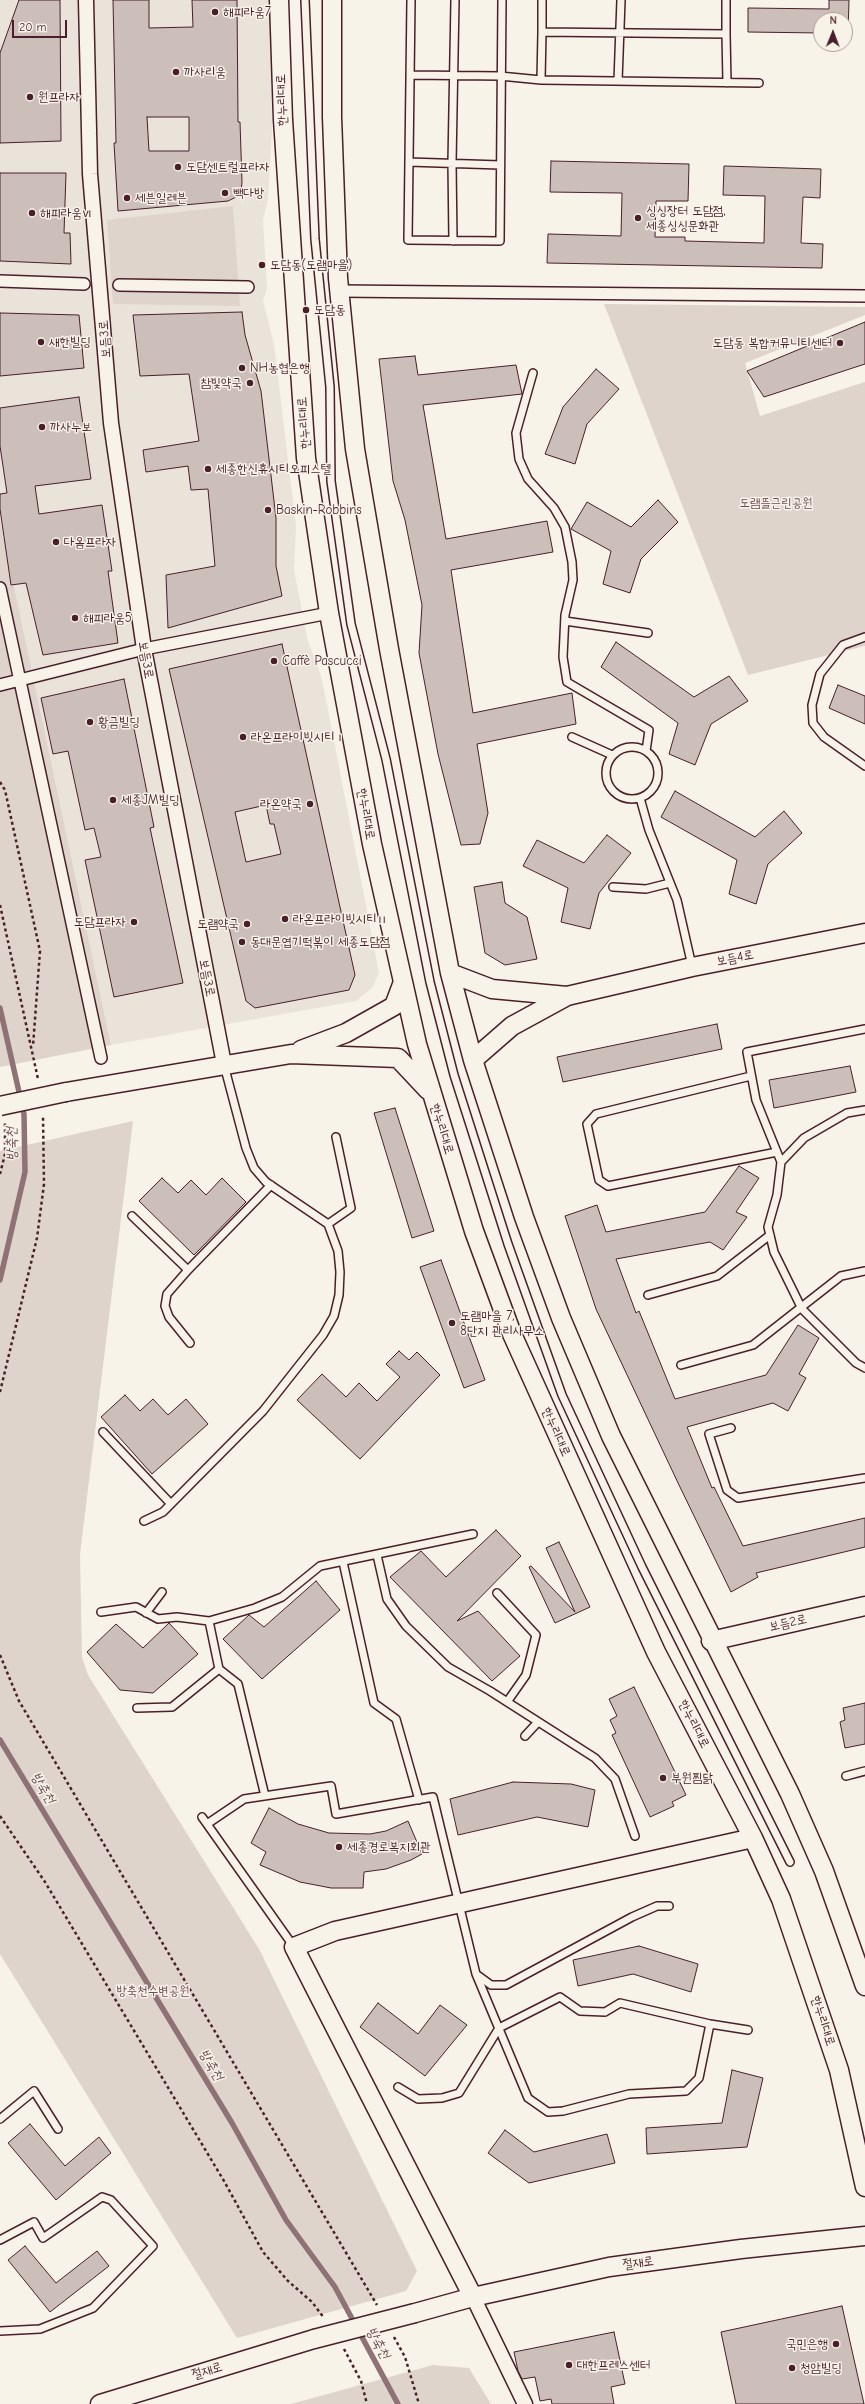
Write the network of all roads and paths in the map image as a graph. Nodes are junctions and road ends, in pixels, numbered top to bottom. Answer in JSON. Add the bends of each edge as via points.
{"nodes":[{"id":1,"x":86,"y":0,"type":"edge"},
{"id":2,"x":279,"y":0,"type":"edge"},
{"id":3,"x":305,"y":0,"type":"edge"},
{"id":4,"x":332,"y":0,"type":"edge"},
{"id":5,"x":411,"y":0,"type":"edge"},
{"id":6,"x":455,"y":0,"type":"edge"},
{"id":7,"x":502,"y":0,"type":"edge"},
{"id":8,"x":542,"y":0,"type":"edge"},
{"id":9,"x":621,"y":0,"type":"edge"},
{"id":10,"x":726,"y":0,"type":"edge"},
{"id":11,"x":542,"y":32,"type":"junction"},
{"id":12,"x":621,"y":34,"type":"junction"},
{"id":13,"x":726,"y":34,"type":"junction"},
{"id":14,"x":410,"y":75,"type":"junction"},
{"id":15,"x":454,"y":75,"type":"junction"},
{"id":16,"x":500,"y":76,"type":"junction"},
{"id":17,"x":540,"y":80,"type":"junction"},
{"id":18,"x":618,"y":81,"type":"junction"},
{"id":19,"x":727,"y":83,"type":"junction"},
{"id":20,"x":759,"y":83,"type":"dead end"},
{"id":21,"x":409,"y":162,"type":"junction"},
{"id":22,"x":452,"y":163,"type":"junction"},
{"id":23,"x":500,"y":165,"type":"junction"},
{"id":24,"x":453,"y":241,"type":"junction"},
{"id":25,"x":0,"y":281,"type":"edge"},
{"id":26,"x":84,"y":284,"type":"dead end"},
{"id":27,"x":119,"y":285,"type":"dead end"},
{"id":28,"x":248,"y":286,"type":"dead end"},
{"id":29,"x":340,"y":291,"type":"junction"},
{"id":30,"x":865,"y":296,"type":"edge"},
{"id":31,"x":533,"y":373,"type":"dead end"},
{"id":32,"x":0,"y":588,"type":"edge"},
{"id":33,"x":329,"y":613,"type":"junction"},
{"id":34,"x":565,"y":621,"type":"junction"},
{"id":35,"x":648,"y":633,"type":"dead end"},
{"id":36,"x":865,"y":637,"type":"edge"},
{"id":37,"x":144,"y":649,"type":"junction"},
{"id":38,"x":20,"y":680,"type":"junction"},
{"id":39,"x":0,"y":685,"type":"edge"},
{"id":40,"x":572,"y":737,"type":"dead end"},
{"id":41,"x":646,"y":751,"type":"junction"},
{"id":42,"x":612,"y":755,"type":"junction"},
{"id":43,"x":865,"y":766,"type":"edge"},
{"id":44,"x":0,"y":782,"type":"edge"},
{"id":45,"x":640,"y":798,"type":"junction"},
{"id":46,"x":670,"y":883,"type":"junction"},
{"id":47,"x":614,"y":887,"type":"dead end"},
{"id":48,"x":0,"y":905,"type":"edge"},
{"id":49,"x":865,"y":933,"type":"edge"},
{"id":50,"x":692,"y":967,"type":"junction"},
{"id":51,"x":450,"y":973,"type":"junction"},
{"id":52,"x":403,"y":982,"type":"junction"},
{"id":53,"x":567,"y":996,"type":"junction"},
{"id":54,"x":865,"y":1029,"type":"edge"},
{"id":55,"x":33,"y":1049,"type":"junction"},
{"id":56,"x":291,"y":1054,"type":"junction"},
{"id":57,"x":101,"y":1058,"type":"dead end"},
{"id":58,"x":473,"y":1060,"type":"junction"},
{"id":59,"x":224,"y":1064,"type":"junction"},
{"id":60,"x":751,"y":1076,"type":"junction"},
{"id":61,"x":39,"y":1084,"type":"dead end"},
{"id":62,"x":431,"y":1093,"type":"junction"},
{"id":63,"x":43,"y":1110,"type":"dead end"},
{"id":64,"x":865,"y":1110,"type":"edge"},
{"id":65,"x":2,"y":1111,"type":"edge"},
{"id":66,"x":336,"y":1137,"type":"dead end"},
{"id":67,"x":777,"y":1152,"type":"junction"},
{"id":68,"x":781,"y":1162,"type":"junction"},
{"id":69,"x":0,"y":1174,"type":"edge"},
{"id":70,"x":271,"y":1185,"type":"junction"},
{"id":71,"x":132,"y":1216,"type":"dead end"},
{"id":72,"x":328,"y":1224,"type":"junction"},
{"id":73,"x":770,"y":1235,"type":"junction"},
{"id":74,"x":188,"y":1270,"type":"junction"},
{"id":75,"x":865,"y":1271,"type":"edge"},
{"id":76,"x":648,"y":1295,"type":"dead end"},
{"id":77,"x":802,"y":1309,"type":"junction"},
{"id":78,"x":190,"y":1343,"type":"dead end"},
{"id":79,"x":681,"y":1365,"type":"dead end"},
{"id":80,"x":865,"y":1368,"type":"edge"},
{"id":81,"x":0,"y":1392,"type":"edge"},
{"id":82,"x":731,"y":1428,"type":"dead end"},
{"id":83,"x":103,"y":1432,"type":"dead end"},
{"id":84,"x":865,"y":1478,"type":"edge"},
{"id":85,"x":171,"y":1504,"type":"junction"},
{"id":86,"x":144,"y":1521,"type":"dead end"},
{"id":87,"x":473,"y":1534,"type":"dead end"},
{"id":88,"x":377,"y":1555,"type":"junction"},
{"id":89,"x":343,"y":1562,"type":"junction"},
{"id":90,"x":162,"y":1592,"type":"dead end"},
{"id":91,"x":497,"y":1593,"type":"dead end"},
{"id":92,"x":865,"y":1606,"type":"edge"},
{"id":93,"x":101,"y":1612,"type":"dead end"},
{"id":94,"x":146,"y":1613,"type":"junction"},
{"id":95,"x":210,"y":1621,"type":"junction"},
{"id":96,"x":711,"y":1641,"type":"junction"},
{"id":97,"x":0,"y":1655,"type":"edge"},
{"id":98,"x":219,"y":1669,"type":"junction"},
{"id":99,"x":506,"y":1702,"type":"junction"},
{"id":100,"x":137,"y":1708,"type":"dead end"},
{"id":101,"x":538,"y":1722,"type":"junction"},
{"id":102,"x":525,"y":1736,"type":"dead end"},
{"id":103,"x":865,"y":1771,"type":"edge"},
{"id":104,"x":846,"y":1776,"type":"dead end"},
{"id":105,"x":265,"y":1796,"type":"junction"},
{"id":106,"x":419,"y":1800,"type":"junction"},
{"id":107,"x":0,"y":1816,"type":"edge"},
{"id":108,"x":636,"y":1836,"type":"dead end"},
{"id":109,"x":753,"y":1838,"type":"junction"},
{"id":110,"x":790,"y":1862,"type":"dead end"},
{"id":111,"x":460,"y":1905,"type":"junction"},
{"id":112,"x":669,"y":1906,"type":"dead end"},
{"id":113,"x":294,"y":1947,"type":"junction"},
{"id":114,"x":476,"y":1974,"type":"junction"},
{"id":115,"x":865,"y":1986,"type":"edge"},
{"id":116,"x":710,"y":2024,"type":"junction"},
{"id":117,"x":499,"y":2028,"type":"junction"},
{"id":118,"x":748,"y":2030,"type":"dead end"},
{"id":119,"x":398,"y":2087,"type":"dead end"},
{"id":120,"x":0,"y":2119,"type":"edge"},
{"id":121,"x":58,"y":2129,"type":"dead end"},
{"id":122,"x":865,"y":2187,"type":"edge"},
{"id":123,"x":865,"y":2236,"type":"edge"},
{"id":124,"x":0,"y":2240,"type":"edge"},
{"id":125,"x":473,"y":2297,"type":"junction"},
{"id":126,"x":378,"y":2306,"type":"dead end"},
{"id":127,"x":325,"y":2321,"type":"dead end"},
{"id":128,"x":0,"y":2331,"type":"edge"},
{"id":129,"x":391,"y":2332,"type":"dead end"},
{"id":130,"x":341,"y":2344,"type":"dead end"},
{"id":131,"x":100,"y":2404,"type":"edge"},
{"id":132,"x":367,"y":2404,"type":"edge"},
{"id":133,"x":419,"y":2404,"type":"edge"},
{"id":134,"x":525,"y":2404,"type":"edge"}],
"edges":[{"from":1,"to":37,"type":"street","name":"보듬3로","via":[[90,174],[111,423]]},
{"from":2,"to":33,"type":"street","name":"한누리대로","via":[[283,120],[306,458]]},
{"from":3,"to":110,"type":"lane","via":[[315,239],[330,387],[332,481],[351,624],[386,758],[430,982],[454,1075],[508,1244],[562,1395],[642,1567]]},
{"from":4,"to":29,"type":"street","via":[[332,117]]},
{"from":5,"to":14,"type":"lane"},
{"from":6,"to":15,"type":"lane"},
{"from":7,"to":16,"type":"lane"},
{"from":8,"to":11,"type":"lane"},
{"from":9,"to":12,"type":"lane"},
{"from":10,"to":13,"type":"lane"},
{"from":11,"to":12,"type":"lane"},
{"from":11,"to":17,"type":"lane"},
{"from":12,"to":13,"type":"lane"},
{"from":12,"to":18,"type":"lane"},
{"from":13,"to":19,"type":"lane"},
{"from":14,"to":15,"type":"lane"},
{"from":14,"to":21,"type":"lane"},
{"from":15,"to":16,"type":"lane"},
{"from":15,"to":22,"type":"lane"},
{"from":16,"to":17,"type":"lane"},
{"from":16,"to":23,"type":"lane"},
{"from":17,"to":18,"type":"lane"},
{"from":18,"to":19,"type":"lane"},
{"from":19,"to":20,"type":"lane"},
{"from":21,"to":22,"type":"lane"},
{"from":21,"to":24,"type":"lane","via":[[408,240]]},
{"from":22,"to":23,"type":"lane"},
{"from":22,"to":24,"type":"lane"},
{"from":23,"to":24,"type":"lane","via":[[500,241]]},
{"from":25,"to":26,"type":"street"},
{"from":27,"to":28,"type":"street"},
{"from":29,"to":30,"type":"street"},
{"from":29,"to":51,"type":"street","via":[[355,449],[389,649]]},
{"from":31,"to":34,"type":"lane","via":[[516,433],[519,459],[528,479],[554,508],[565,527],[573,580]]},
{"from":32,"to":38,"type":"street"},
{"from":33,"to":37,"type":"street"},
{"from":33,"to":52,"type":"street","name":"한누리대로","via":[[372,844]]},
{"from":34,"to":35,"type":"lane"},
{"from":34,"to":41,"type":"lane","via":[[563,656],[567,682],[649,730]]},
{"from":36,"to":43,"type":"lane","via":[[843,645],[820,674],[812,705],[813,723],[824,737]]},
{"from":37,"to":38,"type":"street"},
{"from":37,"to":59,"type":"street","name":"보듬3로"},
{"from":38,"to":39,"type":"street"},
{"from":38,"to":57,"type":"street"},
{"from":40,"to":42,"type":"lane"},
{"from":41,"to":42,"type":"lane","via":[[627,747]]},
{"from":41,"to":45,"type":"lane","via":[[656,762],[657,779],[654,787]]},
{"from":42,"to":45,"type":"lane","via":[[606,771],[610,787],[623,797]]},
{"from":44,"to":55,"type":"path","via":[[5,790],[40,951]]},
{"from":45,"to":46,"type":"lane","via":[[649,830]]},
{"from":46,"to":47,"type":"lane","via":[[646,889]]},
{"from":46,"to":50,"type":"lane","via":[[677,900]]},
{"from":48,"to":55,"type":"path"},
{"from":49,"to":50,"type":"street","name":"보듬4로"},
{"from":50,"to":53,"type":"street","name":"보듬4로"},
{"from":51,"to":53,"type":"street","via":[[492,989]]},
{"from":51,"to":58,"type":"street"},
{"from":52,"to":56,"type":"street","via":[[394,1006],[346,1033]]},
{"from":52,"to":62,"type":"street","name":"한누리대로"},
{"from":53,"to":58,"type":"street","via":[[512,1026]]},
{"from":54,"to":60,"type":"lane","via":[[747,1052]]},
{"from":55,"to":61,"type":"path"},
{"from":56,"to":59,"type":"street"},
{"from":56,"to":62,"type":"street","via":[[398,1058]]},
{"from":58,"to":96,"type":"street","via":[[524,1217],[561,1318],[611,1436]]},
{"from":59,"to":65,"type":"street","bridge":true,"via":[[66,1092]]},
{"from":59,"to":70,"type":"lane","via":[[246,1148],[254,1168]]},
{"from":60,"to":67,"type":"lane","via":[[756,1100]]},
{"from":60,"to":67,"type":"lane","via":[[596,1114],[587,1124],[599,1180],[608,1186]]},
{"from":62,"to":109,"type":"street","name":"한누리대로","via":[[474,1232],[512,1334],[656,1652]]},
{"from":63,"to":81,"type":"path","via":[[44,1184],[37,1238]]},
{"from":64,"to":68,"type":"lane","via":[[847,1113],[804,1138]]},
{"from":65,"to":69,"type":"path","via":[[5,1154]]},
{"from":66,"to":72,"type":"lane","via":[[351,1208]]},
{"from":67,"to":68,"type":"lane"},
{"from":68,"to":73,"type":"lane","via":[[778,1195],[768,1227]]},
{"from":70,"to":72,"type":"lane"},
{"from":70,"to":74,"type":"lane"},
{"from":71,"to":74,"type":"lane"},
{"from":72,"to":85,"type":"lane","via":[[334,1237],[340,1272],[339,1295],[334,1316],[263,1411]]},
{"from":73,"to":76,"type":"lane","via":[[718,1276]]},
{"from":73,"to":77,"type":"lane","via":[[774,1252]]},
{"from":74,"to":78,"type":"lane","via":[[167,1294],[165,1306],[169,1317]]},
{"from":75,"to":77,"type":"lane","via":[[841,1276]]},
{"from":77,"to":79,"type":"lane","via":[[753,1345]]},
{"from":77,"to":80,"type":"lane","via":[[856,1364]]},
{"from":82,"to":84,"type":"lane","via":[[708,1434],[727,1490],[738,1498]]},
{"from":83,"to":85,"type":"lane"},
{"from":85,"to":86,"type":"lane","via":[[163,1512]]},
{"from":87,"to":88,"type":"lane"},
{"from":88,"to":89,"type":"lane"},
{"from":88,"to":99,"type":"lane","via":[[387,1599],[406,1626],[448,1667]]},
{"from":89,"to":95,"type":"lane","via":[[320,1566],[282,1597]]},
{"from":89,"to":106,"type":"lane","via":[[374,1703],[396,1719]]},
{"from":90,"to":94,"type":"lane"},
{"from":91,"to":99,"type":"lane","via":[[536,1635],[526,1675]]},
{"from":92,"to":96,"type":"street","name":"보듬2로"},
{"from":93,"to":94,"type":"lane","via":[[136,1607]]},
{"from":94,"to":95,"type":"lane","via":[[158,1619],[177,1617]]},
{"from":95,"to":98,"type":"lane"},
{"from":96,"to":115,"type":"street","via":[[790,1794],[818,1857]]},
{"from":97,"to":126,"type":"path","via":[[19,1701]]},
{"from":98,"to":100,"type":"lane","via":[[172,1707]]},
{"from":98,"to":105,"type":"lane","via":[[238,1684]]},
{"from":99,"to":101,"type":"lane"},
{"from":101,"to":102,"type":"lane"},
{"from":101,"to":108,"type":"lane","via":[[595,1758],[615,1779]]},
{"from":103,"to":104,"type":"lane"},
{"from":105,"to":106,"type":"lane","via":[[331,1786],[336,1814]]},
{"from":105,"to":113,"type":"lane","via":[[244,1799],[204,1820]]},
{"from":106,"to":111,"type":"lane","via":[[433,1798]]},
{"from":107,"to":127,"type":"path","via":[[45,1882],[224,2181],[263,2252],[288,2281],[312,2302]]},
{"from":109,"to":111,"type":"street"},
{"from":109,"to":122,"type":"street","name":"한누리대로","via":[[781,1899],[837,2063]]},
{"from":111,"to":113,"type":"street","via":[[335,1932]]},
{"from":111,"to":114,"type":"lane"},
{"from":112,"to":114,"type":"lane","via":[[658,1906],[632,1917],[506,1985],[491,1985]]},
{"from":113,"to":125,"type":"street"},
{"from":114,"to":117,"type":"lane"},
{"from":116,"to":117,"type":"lane","via":[[620,2003],[605,2012],[580,2011],[560,1997]]},
{"from":116,"to":117,"type":"lane","via":[[698,2078],[686,2091],[629,2094],[563,2111],[548,2112],[528,2098]]},
{"from":116,"to":118,"type":"lane"},
{"from":117,"to":119,"type":"lane","via":[[459,2093],[442,2098],[418,2099]]},
{"from":120,"to":121,"type":"lane","via":[[34,2091]]},
{"from":123,"to":125,"type":"street","name":"절재로","via":[[741,2249],[609,2267]]},
{"from":124,"to":128,"type":"lane","via":[[34,2222],[43,2238],[102,2197],[111,2200],[153,2246],[93,2308],[40,2328]]},
{"from":125,"to":131,"type":"street","name":"절재로","bridge":true,"via":[[314,2339]]},
{"from":125,"to":134,"type":"street"},
{"from":129,"to":133,"type":"path","via":[[405,2357]]},
{"from":130,"to":132,"type":"path","via":[[361,2381]]}]}
